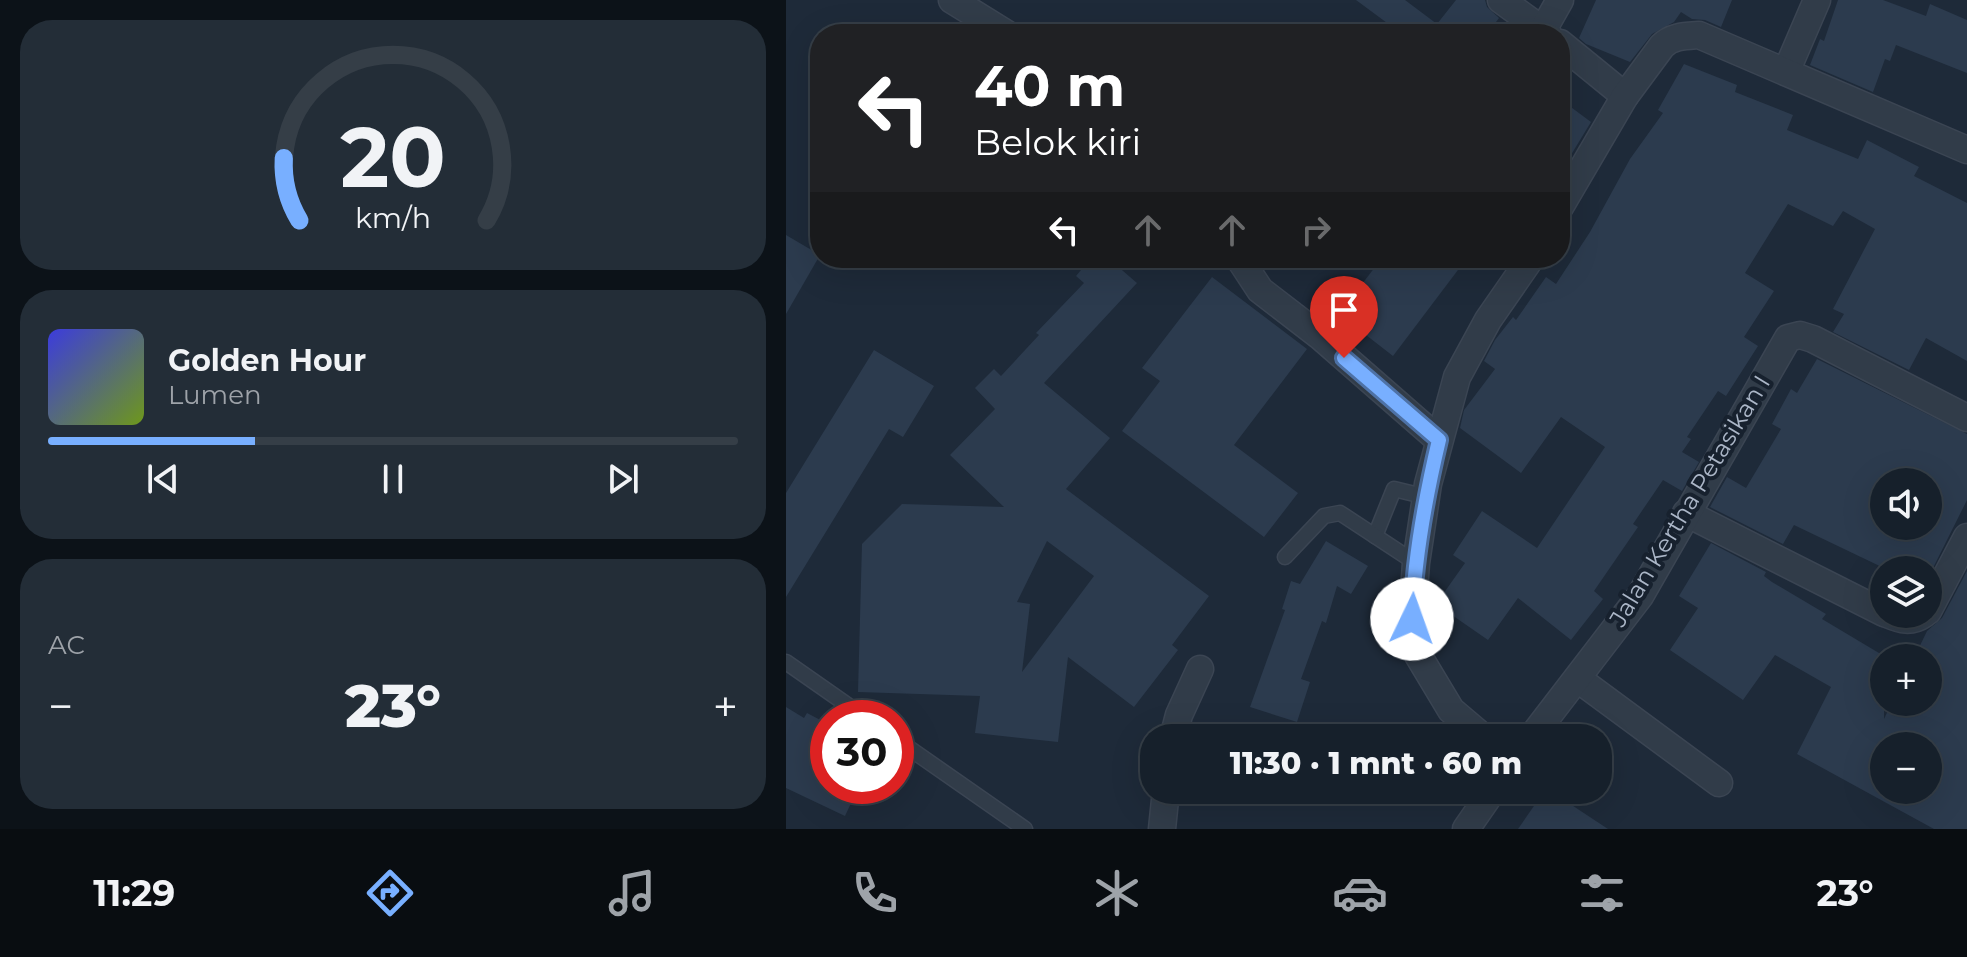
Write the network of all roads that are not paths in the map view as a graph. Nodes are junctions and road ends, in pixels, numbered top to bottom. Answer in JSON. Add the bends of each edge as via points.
{"nodes":[{"id":1,"x":952,"y":0,"type":"edge"},
{"id":2,"x":1501,"y":0,"type":"edge"},
{"id":3,"x":1560,"y":0,"type":"edge"},
{"id":4,"x":1817,"y":0,"type":"edge"},
{"id":5,"x":991,"y":24,"type":"edge"},
{"id":6,"x":1534,"y":24,"type":"edge"},
{"id":7,"x":1554,"y":24,"type":"edge"},
{"id":8,"x":1570,"y":51,"type":"edge"},
{"id":9,"x":1786,"y":72,"type":"junction"},
{"id":10,"x":1625,"y":96,"type":"junction"},
{"id":11,"x":1967,"y":150,"type":"edge"},
{"id":12,"x":1570,"y":190,"type":"edge"},
{"id":13,"x":1246,"y":268,"type":"edge"},
{"id":14,"x":1524,"y":268,"type":"edge"},
{"id":15,"x":1967,"y":418,"type":"edge"},
{"id":16,"x":1439,"y":440,"type":"junction"},
{"id":17,"x":1427,"y":497,"type":"junction"},
{"id":18,"x":1686,"y":513,"type":"junction"},
{"id":19,"x":1375,"y":536,"type":"junction"},
{"id":20,"x":1967,"y":537,"type":"edge"},
{"id":21,"x":1285,"y":557,"type":"dead end"},
{"id":22,"x":1416,"y":563,"type":"junction"},
{"id":23,"x":1942,"y":583,"type":"edge"},
{"id":24,"x":1870,"y":605,"type":"edge"},
{"id":25,"x":786,"y":662,"type":"edge"},
{"id":26,"x":1200,"y":669,"type":"dead end"},
{"id":27,"x":1578,"y":679,"type":"junction"},
{"id":28,"x":840,"y":700,"type":"edge"},
{"id":29,"x":1177,"y":724,"type":"edge"},
{"id":30,"x":1468,"y":724,"type":"edge"},
{"id":31,"x":1542,"y":724,"type":"edge"},
{"id":32,"x":914,"y":752,"type":"edge"},
{"id":33,"x":1719,"y":783,"type":"dead end"},
{"id":34,"x":1165,"y":804,"type":"edge"},
{"id":35,"x":1483,"y":804,"type":"edge"},
{"id":36,"x":1025,"y":829,"type":"edge"},
{"id":37,"x":1162,"y":829,"type":"edge"},
{"id":38,"x":1466,"y":829,"type":"edge"}],
"edges":[{"from":1,"to":5,"type":"street"},
{"from":2,"to":6,"type":"street"},
{"from":3,"to":7,"type":"street"},
{"from":4,"to":9,"type":"street"},
{"from":8,"to":10,"type":"street"},
{"from":9,"to":10,"type":"street","via":[[1699,35],[1669,40]]},
{"from":9,"to":11,"type":"street"},
{"from":10,"to":12,"type":"street"},
{"from":13,"to":16,"type":"street","via":[[1260,290]]},
{"from":14,"to":16,"type":"street","via":[[1457,377]]},
{"from":15,"to":18,"type":"street","name":"Jalan Kertha Petasikan I","via":[[1813,339],[1788,338]]},
{"from":16,"to":17,"type":"street"},
{"from":17,"to":19,"type":"lane","via":[[1394,489]]},
{"from":17,"to":22,"type":"street"},
{"from":18,"to":24,"type":"street"},
{"from":18,"to":27,"type":"street","name":"Jalan Kertha Petasikan I","via":[[1640,596]]},
{"from":19,"to":21,"type":"lane","via":[[1340,513],[1324,516]]},
{"from":19,"to":22,"type":"lane"},
{"from":20,"to":23,"type":"street"},
{"from":22,"to":30,"type":"street","via":[[1412,619],[1418,655],[1451,710]]},
{"from":25,"to":28,"type":"lane"},
{"from":26,"to":29,"type":"street"},
{"from":27,"to":31,"type":"street","name":"Jalan Kertha Petasikan I"},
{"from":27,"to":33,"type":"street"},
{"from":32,"to":36,"type":"lane"},
{"from":34,"to":37,"type":"street"},
{"from":35,"to":38,"type":"street"}]}
